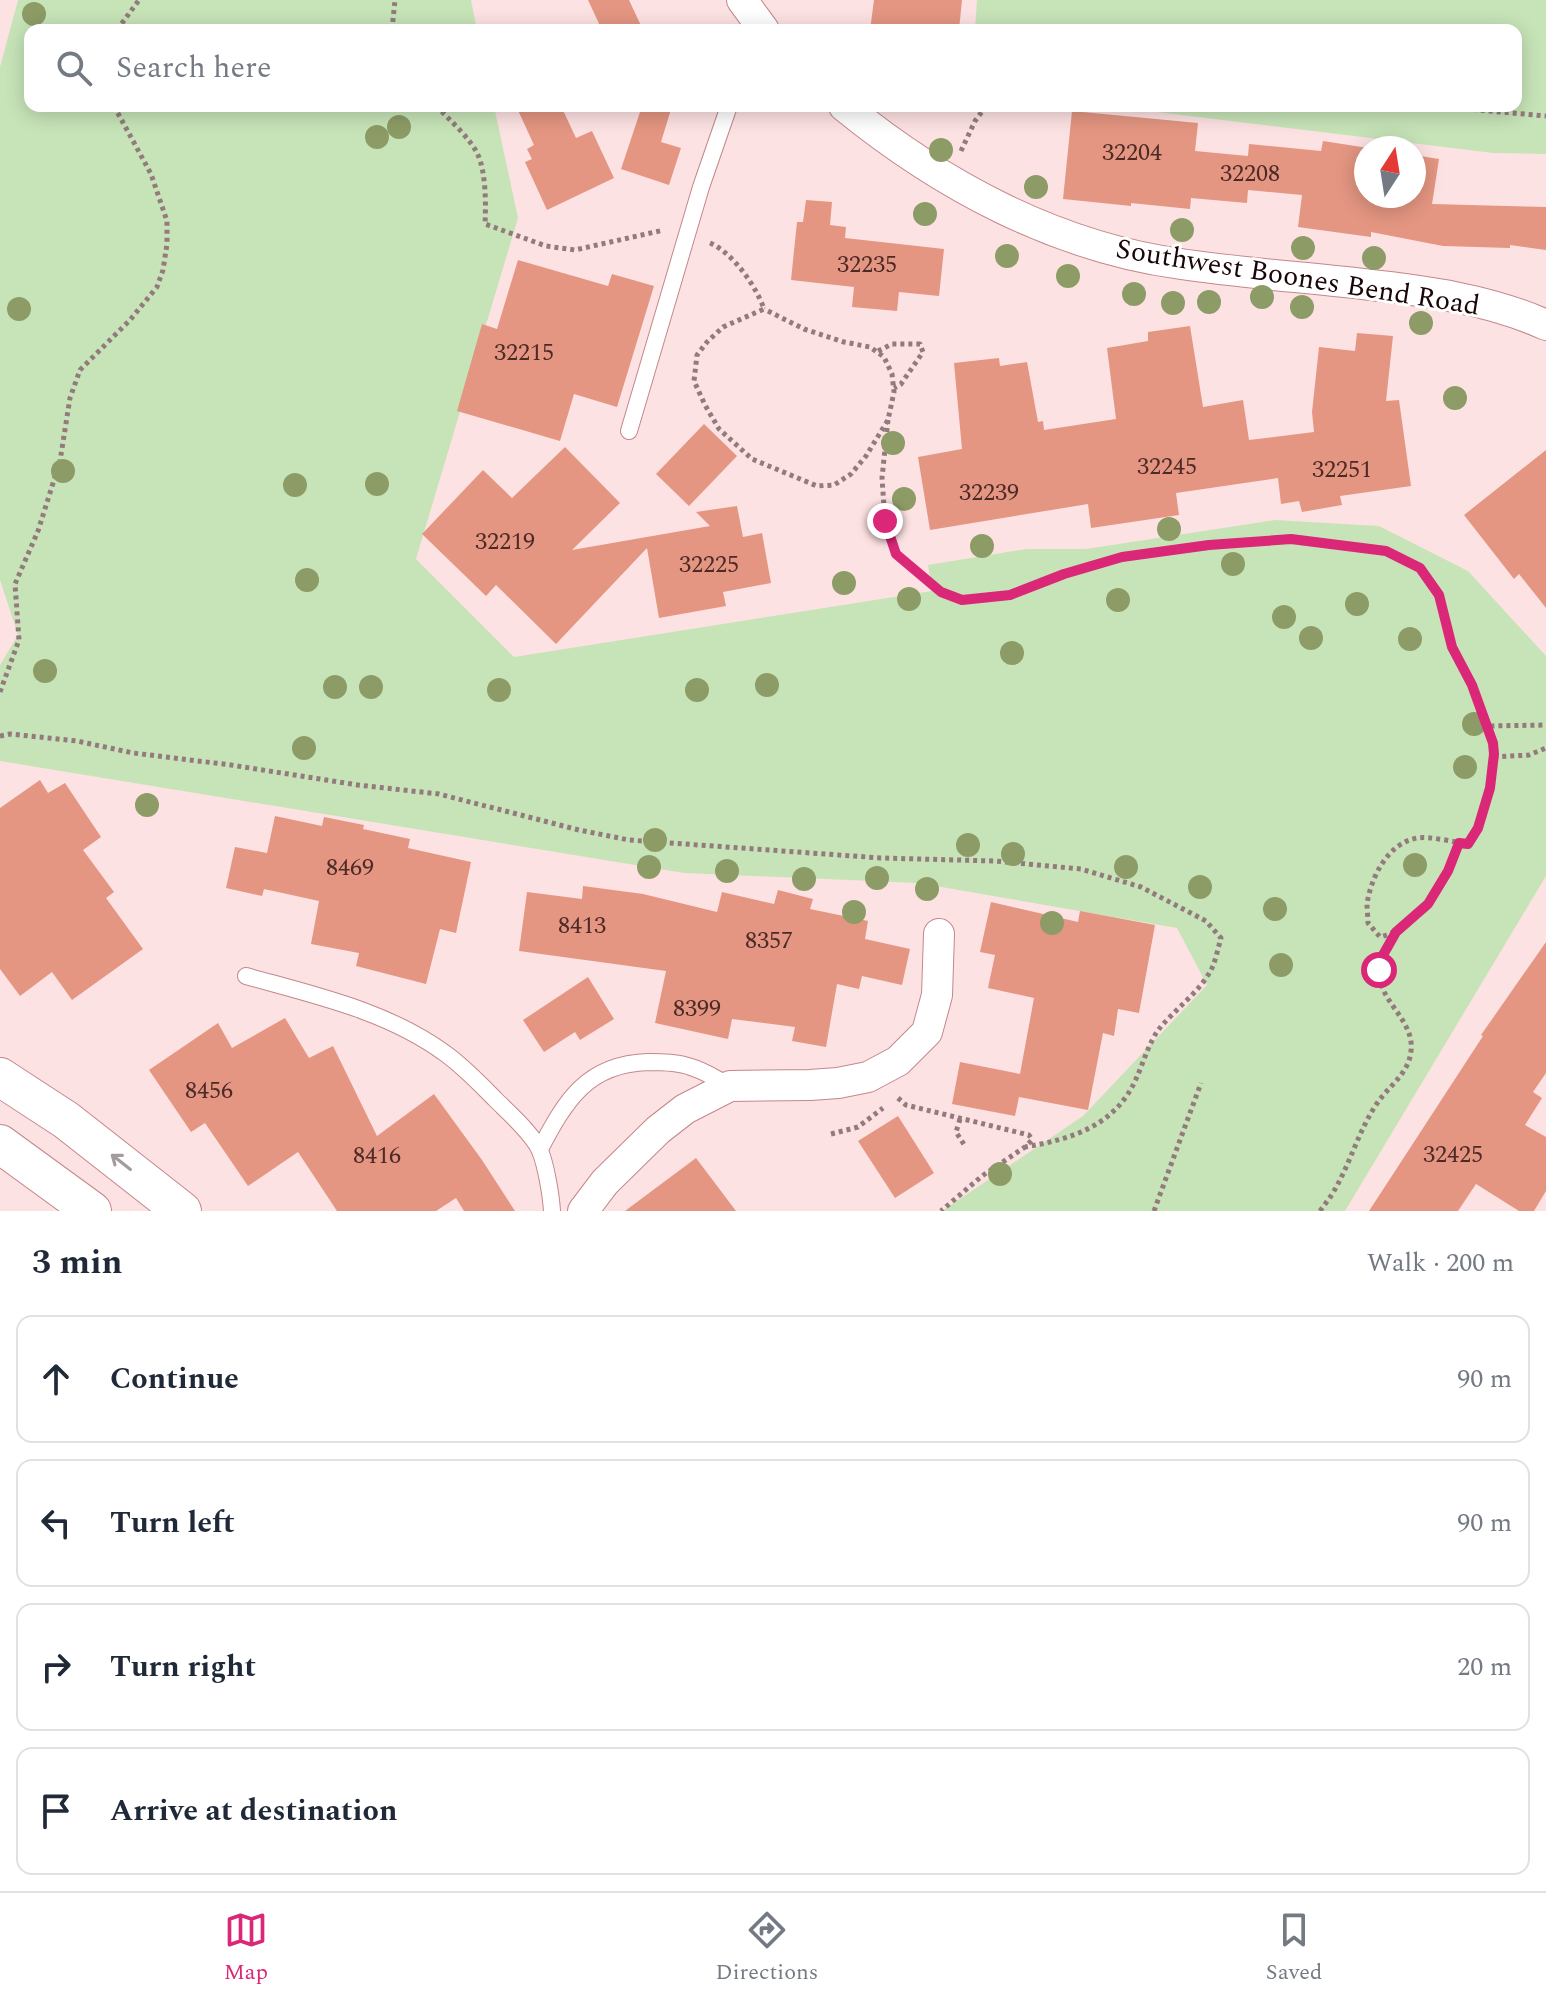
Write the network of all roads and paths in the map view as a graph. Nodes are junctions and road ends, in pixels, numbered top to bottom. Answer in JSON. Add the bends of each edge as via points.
{"nodes":[{"id":1,"x":139,"y":0,"type":"edge"},
{"id":2,"x":395,"y":0,"type":"edge"},
{"id":3,"x":742,"y":0,"type":"edge"},
{"id":4,"x":121,"y":24,"type":"edge"},
{"id":5,"x":393,"y":24,"type":"edge"},
{"id":6,"x":760,"y":24,"type":"edge"},
{"id":7,"x":117,"y":112,"type":"edge"},
{"id":8,"x":442,"y":112,"type":"edge"},
{"id":9,"x":727,"y":112,"type":"edge"},
{"id":10,"x":851,"y":112,"type":"edge"},
{"id":11,"x":982,"y":112,"type":"edge"},
{"id":12,"x":1501,"y":112,"type":"edge"},
{"id":13,"x":1546,"y":116,"type":"edge"},
{"id":14,"x":959,"y":155,"type":"dead end"},
{"id":15,"x":671,"y":231,"type":"dead end"},
{"id":16,"x":707,"y":242,"type":"dead end"},
{"id":17,"x":764,"y":309,"type":"junction"},
{"id":18,"x":1546,"y":325,"type":"edge"},
{"id":19,"x":877,"y":351,"type":"junction"},
{"id":20,"x":894,"y":388,"type":"junction"},
{"id":21,"x":888,"y":420,"type":"junction"},
{"id":22,"x":629,"y":431,"type":"dead end"},
{"id":23,"x":0,"y":692,"type":"edge"},
{"id":24,"x":1546,"y":725,"type":"edge"},
{"id":25,"x":1488,"y":726,"type":"junction"},
{"id":26,"x":0,"y":736,"type":"edge"},
{"id":27,"x":1546,"y":748,"type":"edge"},
{"id":28,"x":1494,"y":754,"type":"junction"},
{"id":29,"x":1459,"y":843,"type":"junction"},
{"id":30,"x":1396,"y":932,"type":"junction"},
{"id":31,"x":939,"y":934,"type":"dead end"},
{"id":32,"x":246,"y":976,"type":"dead end"},
{"id":33,"x":0,"y":1077,"type":"edge"},
{"id":34,"x":1201,"y":1083,"type":"dead end"},
{"id":35,"x":730,"y":1086,"type":"junction"},
{"id":36,"x":960,"y":1119,"type":"junction"},
{"id":37,"x":831,"y":1134,"type":"dead end"},
{"id":38,"x":0,"y":1144,"type":"edge"},
{"id":39,"x":965,"y":1146,"type":"dead end"},
{"id":40,"x":1025,"y":1147,"type":"junction"},
{"id":41,"x":540,"y":1149,"type":"junction"},
{"id":42,"x":92,"y":1211,"type":"edge"},
{"id":43,"x":182,"y":1211,"type":"edge"},
{"id":44,"x":552,"y":1211,"type":"edge"},
{"id":45,"x":583,"y":1211,"type":"edge"},
{"id":46,"x":941,"y":1211,"type":"edge"},
{"id":47,"x":1154,"y":1211,"type":"edge"},
{"id":48,"x":1320,"y":1211,"type":"edge"}],
"edges":[{"from":1,"to":4,"type":"path"},
{"from":2,"to":5,"type":"path"},
{"from":3,"to":6,"type":"street"},
{"from":7,"to":23,"type":"path","via":[[151,174],[167,221],[163,270],[157,287],[130,320],[80,370],[60,461],[15,584],[19,640]]},
{"from":8,"to":15,"type":"path","via":[[478,155],[486,193],[485,224],[546,246],[575,250]]},
{"from":9,"to":22,"type":"lane"},
{"from":10,"to":18,"type":"street","name":"Southwest Boones Bend Road","via":[[956,184],[1065,235],[1179,264],[1475,300]]},
{"from":11,"to":14,"type":"path"},
{"from":12,"to":13,"type":"path"},
{"from":16,"to":17,"type":"path","via":[[734,260]]},
{"from":17,"to":19,"type":"path","via":[[804,329]]},
{"from":17,"to":21,"type":"path","via":[[723,327],[707,342],[697,355],[694,381],[719,429],[752,459],[817,486],[834,485],[866,456]]},
{"from":19,"to":20,"type":"path","via":[[892,374]]},
{"from":19,"to":20,"type":"path","via":[[892,344],[920,344],[923,352]]},
{"from":20,"to":21,"type":"path"},
{"from":21,"to":25,"type":"path","via":[[882,478],[885,521],[896,554],[941,592],[962,600],[1010,595],[1122,557],[1209,545],[1291,539],[1386,551],[1420,568],[1439,595],[1452,647]]},
{"from":24,"to":25,"type":"path"},
{"from":25,"to":28,"type":"path"},
{"from":26,"to":40,"type":"path","via":[[77,741],[439,794],[629,840],[1081,869],[1141,887],[1206,921],[1221,938],[1212,969],[1157,1031],[1133,1087],[1113,1114],[1060,1141]]},
{"from":27,"to":28,"type":"path","via":[[1529,755]]},
{"from":28,"to":29,"type":"path","via":[[1478,828],[1468,844]]},
{"from":29,"to":30,"type":"path","via":[[1428,904]]},
{"from":29,"to":30,"type":"path","via":[[1418,838],[1395,847],[1375,875],[1368,923],[1380,937]]},
{"from":30,"to":48,"type":"path","via":[[1383,955],[1380,983],[1407,1026],[1410,1057],[1363,1128]]},
{"from":31,"to":35,"type":"street","via":[[937,995],[927,1032],[898,1061],[868,1077],[838,1083]]},
{"from":32,"to":41,"type":"lane","via":[[339,1002],[419,1037],[469,1073]]},
{"from":43,"to":33,"type":"street","one_way":true,"via":[[66,1120]]},
{"from":34,"to":47,"type":"path"},
{"from":35,"to":41,"type":"lane","via":[[691,1067],[662,1062],[633,1062],[602,1071],[576,1092]]},
{"from":35,"to":45,"type":"street","via":[[658,1130]]},
{"from":36,"to":37,"type":"path","via":[[906,1105],[896,1097],[858,1127]]},
{"from":36,"to":39,"type":"path","via":[[956,1132]]},
{"from":36,"to":40,"type":"path","via":[[1029,1135],[1032,1140]]},
{"from":38,"to":42,"type":"street"},
{"from":40,"to":46,"type":"path"},
{"from":41,"to":44,"type":"lane"}]}
